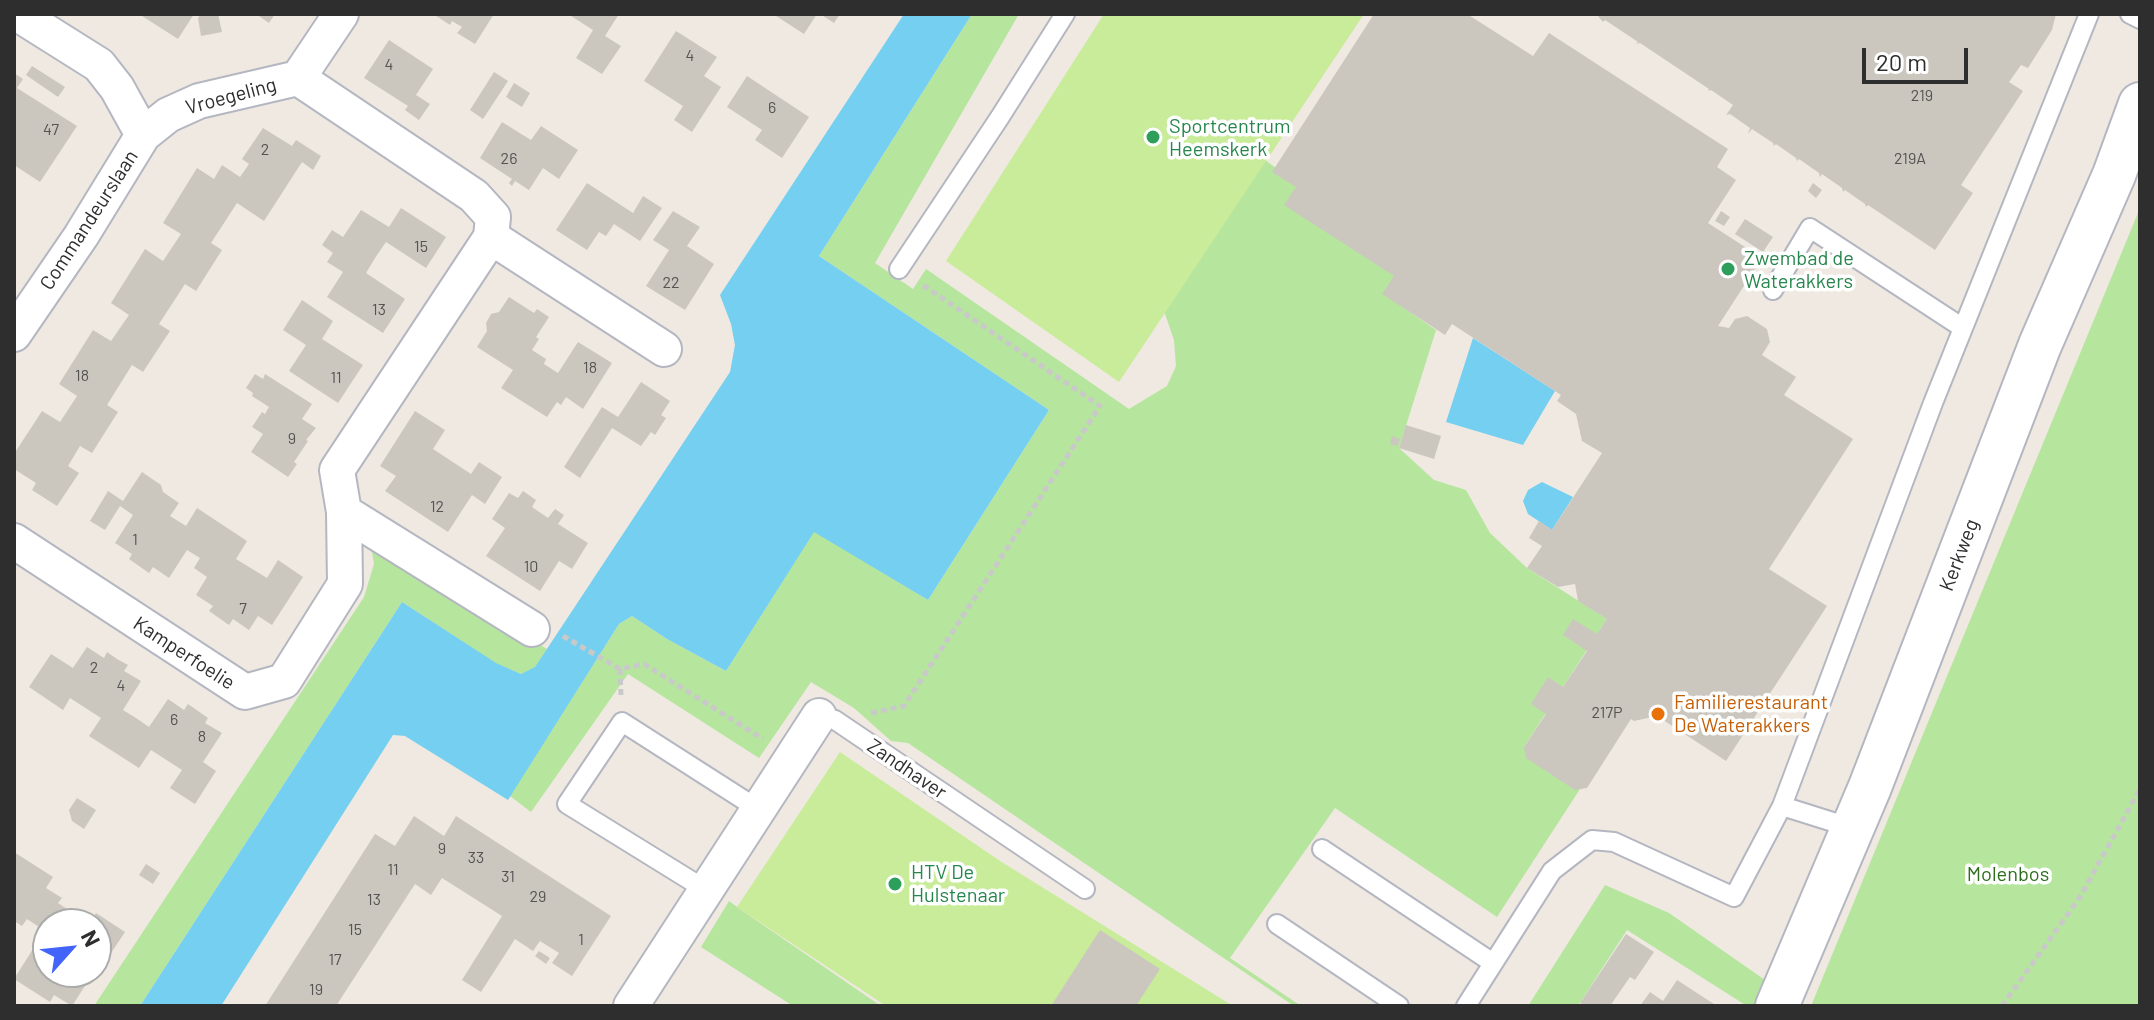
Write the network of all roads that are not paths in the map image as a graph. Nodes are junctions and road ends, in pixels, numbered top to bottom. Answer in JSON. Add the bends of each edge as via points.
{"nodes":[{"id":1,"x":18,"y":14,"type":"edge"},
{"id":2,"x":341,"y":14,"type":"edge"},
{"id":3,"x":1065,"y":14,"type":"edge"},
{"id":4,"x":2089,"y":14,"type":"edge"},
{"id":5,"x":2130,"y":14,"type":"edge"},
{"id":6,"x":2140,"y":19,"type":"edge"},
{"id":7,"x":298,"y":78,"type":"junction"},
{"id":8,"x":2140,"y":104,"type":"edge"},
{"id":9,"x":143,"y":135,"type":"junction"},
{"id":10,"x":491,"y":237,"type":"junction"},
{"id":11,"x":899,"y":269,"type":"road end"},
{"id":12,"x":1773,"y":290,"type":"dead end"},
{"id":13,"x":1963,"y":328,"type":"junction"},
{"id":14,"x":14,"y":334,"type":"edge"},
{"id":15,"x":664,"y":349,"type":"dead end"},
{"id":16,"x":344,"y":512,"type":"junction"},
{"id":17,"x":14,"y":541,"type":"edge"},
{"id":18,"x":543,"y":630,"type":"road end"},
{"id":19,"x":827,"y":718,"type":"joint"},
{"id":20,"x":1782,"y":806,"type":"junction"},
{"id":21,"x":758,"y":809,"type":"junction"},
{"id":22,"x":1852,"y":828,"type":"junction"},
{"id":23,"x":1322,"y":849,"type":"dead end"},
{"id":24,"x":1085,"y":889,"type":"dead end"},
{"id":25,"x":706,"y":890,"type":"junction"},
{"id":26,"x":1277,"y":924,"type":"dead end"},
{"id":27,"x":1493,"y":963,"type":"junction"},
{"id":28,"x":631,"y":1006,"type":"edge"},
{"id":29,"x":1399,"y":1006,"type":"edge"},
{"id":30,"x":1466,"y":1006,"type":"edge"},
{"id":31,"x":1777,"y":1006,"type":"edge"}],
"edges":[{"from":1,"to":9,"type":"street","name":"Commandeurslaan","via":[[99,65]]},
{"from":2,"to":7,"type":"street","name":"Vroegeling"},
{"from":3,"to":11,"type":"lane"},
{"from":4,"to":13,"type":"lane"},
{"from":5,"to":6,"type":"lane"},
{"from":7,"to":9,"type":"street","name":"Vroegeling","via":[[199,101],[168,115]]},
{"from":7,"to":10,"type":"street","via":[[474,196],[493,217]]},
{"from":8,"to":22,"type":"street","name":"Kerkweg"},
{"from":9,"to":14,"type":"street","name":"Commandeurslaan"},
{"from":10,"to":15,"type":"street"},
{"from":10,"to":16,"type":"street","name":"Kamperfoelie","via":[[337,470]]},
{"from":12,"to":13,"type":"lane","via":[[1810,228]]},
{"from":13,"to":20,"type":"lane"},
{"from":16,"to":17,"type":"street","name":"Kamperfoelie","via":[[345,584],[284,681],[245,692]]},
{"from":16,"to":18,"type":"street"},
{"from":19,"to":21,"type":"street","via":[[792,757]]},
{"from":19,"to":24,"type":"lane","name":"Zandhaver"},
{"from":20,"to":22,"type":"lane"},
{"from":20,"to":27,"type":"lane","via":[[1734,897],[1614,842],[1592,840],[1552,871]]},
{"from":21,"to":25,"type":"street"},
{"from":21,"to":25,"type":"lane","via":[[622,722],[567,804]]},
{"from":22,"to":31,"type":"street","name":"Kerkweg"},
{"from":23,"to":27,"type":"lane"},
{"from":25,"to":28,"type":"street"},
{"from":26,"to":29,"type":"lane"},
{"from":27,"to":30,"type":"lane"}]}
